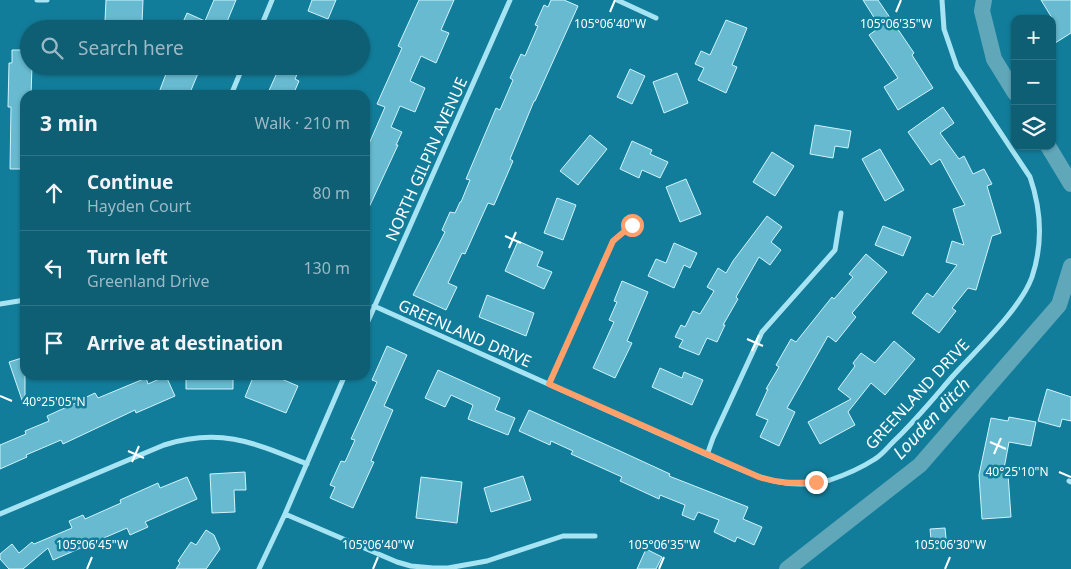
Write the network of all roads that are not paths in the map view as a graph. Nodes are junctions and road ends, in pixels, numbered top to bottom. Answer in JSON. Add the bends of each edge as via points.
{"nodes":[{"id":1,"x":37,"y":0,"type":"edge"},
{"id":2,"x":47,"y":0,"type":"edge"},
{"id":3,"x":272,"y":0,"type":"edge"},
{"id":4,"x":510,"y":0,"type":"edge"},
{"id":5,"x":617,"y":0,"type":"edge"},
{"id":6,"x":942,"y":0,"type":"edge"},
{"id":7,"x":656,"y":18,"type":"dead end"},
{"id":8,"x":264,"y":20,"type":"edge"},
{"id":9,"x":239,"y":75,"type":"edge"},
{"id":10,"x":233,"y":90,"type":"edge"},
{"id":11,"x":841,"y":213,"type":"dead end"},
{"id":12,"x":632,"y":225,"type":"dead end"},
{"id":13,"x":20,"y":301,"type":"edge"},
{"id":14,"x":0,"y":304,"type":"edge"},
{"id":15,"x":374,"y":306,"type":"junction"},
{"id":16,"x":370,"y":316,"type":"edge"},
{"id":17,"x":343,"y":380,"type":"edge"},
{"id":18,"x":549,"y":384,"type":"junction"},
{"id":19,"x":707,"y":455,"type":"junction"},
{"id":20,"x":307,"y":464,"type":"junction"},
{"id":21,"x":0,"y":514,"type":"edge"},
{"id":22,"x":286,"y":514,"type":"junction"},
{"id":23,"x":595,"y":536,"type":"dead end"},
{"id":24,"x":259,"y":569,"type":"edge"}],
"edges":[{"from":1,"to":2,"type":"street"},
{"from":3,"to":8,"type":"street"},
{"from":4,"to":15,"type":"street","name":"NORTH GILPIN AVENUE"},
{"from":5,"to":7,"type":"street"},
{"from":6,"to":19,"type":"street","name":"GREENLAND DRIVE","via":[[944,29],[958,67],[1030,176],[1034,189],[1039,241],[1032,276],[1024,294],[910,425],[876,459],[849,473],[829,480],[789,484],[775,482]]},
{"from":9,"to":10,"type":"street"},
{"from":11,"to":19,"type":"street","via":[[835,250],[762,332]]},
{"from":12,"to":18,"type":"street","via":[[613,241]]},
{"from":13,"to":14,"type":"street"},
{"from":15,"to":16,"type":"street","name":"NORTH GILPIN AVENUE"},
{"from":15,"to":18,"type":"street","name":"GREENLAND DRIVE"},
{"from":17,"to":20,"type":"street"},
{"from":18,"to":19,"type":"street","name":"GREENLAND DRIVE"},
{"from":20,"to":21,"type":"street","via":[[236,438],[202,436],[181,439]]},
{"from":20,"to":22,"type":"street"},
{"from":22,"to":23,"type":"street","via":[[397,562],[433,568],[468,565],[563,536]]},
{"from":22,"to":24,"type":"street"}]}
